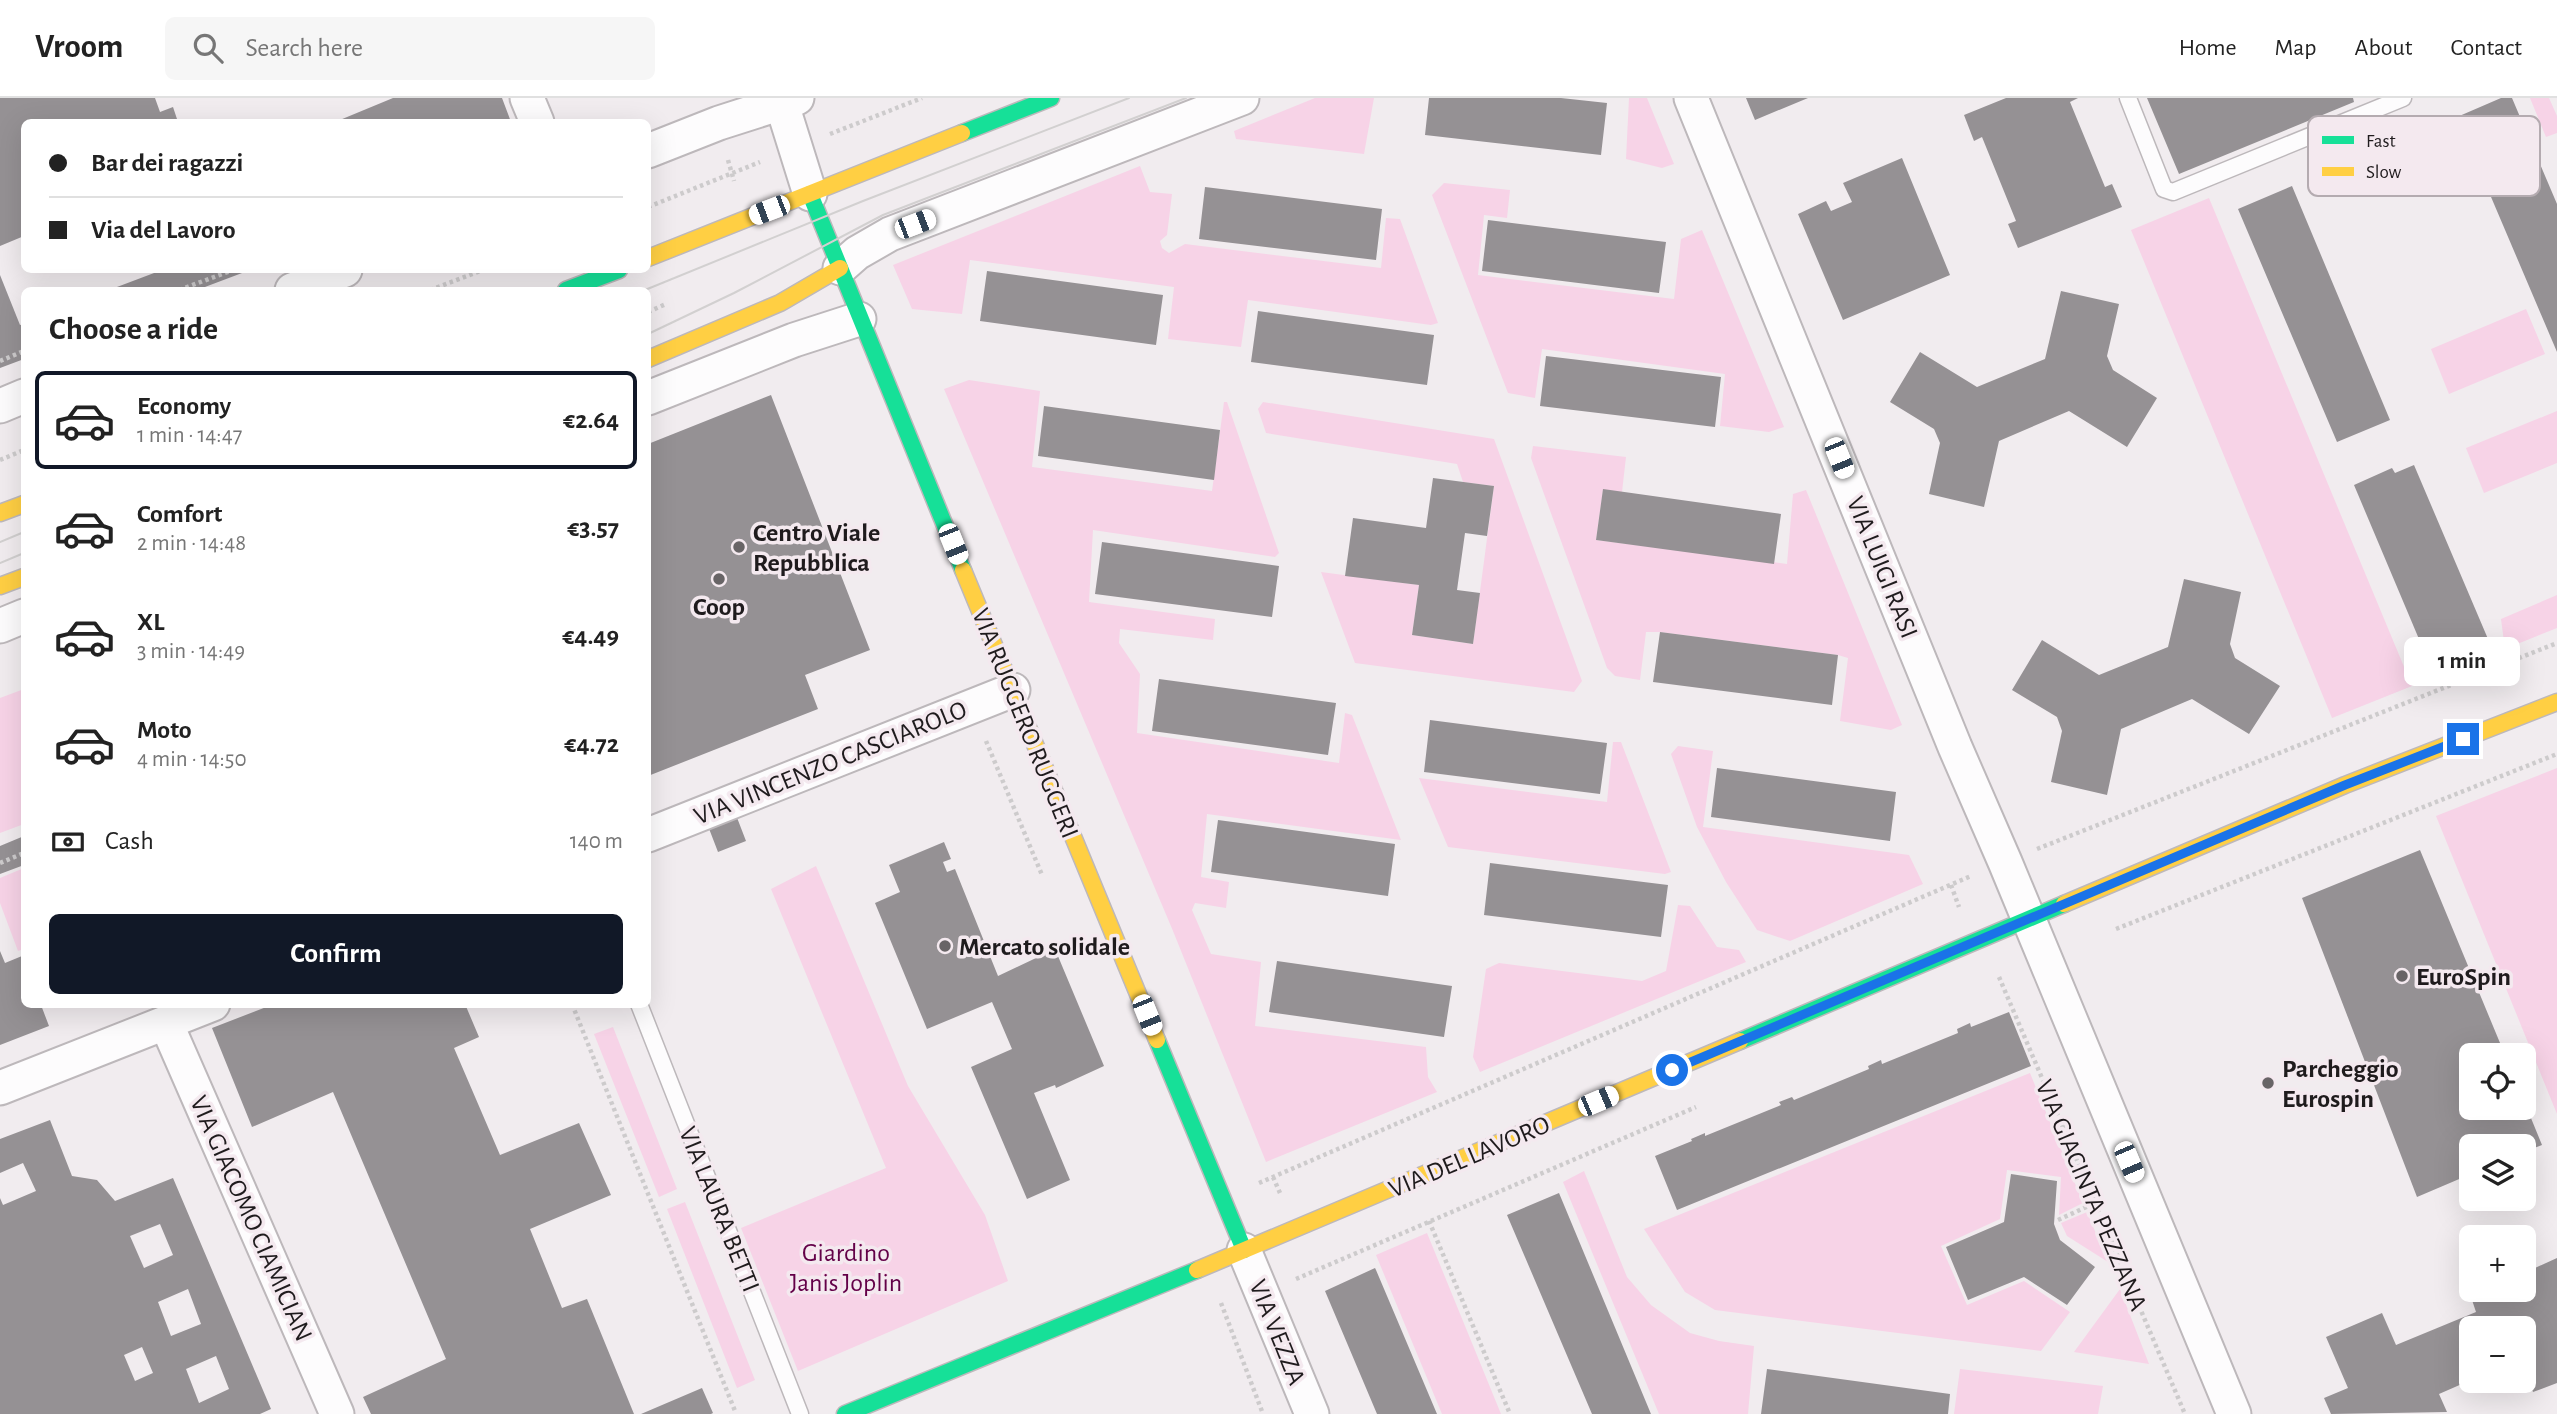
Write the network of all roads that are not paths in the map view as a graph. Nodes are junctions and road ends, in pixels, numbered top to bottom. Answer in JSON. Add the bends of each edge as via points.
{"nodes":[{"id":1,"x":527,"y":98,"type":"edge"},
{"id":2,"x":1051,"y":98,"type":"edge"},
{"id":3,"x":1242,"y":98,"type":"edge"},
{"id":4,"x":1691,"y":98,"type":"edge"},
{"id":5,"x":2128,"y":98,"type":"edge"},
{"id":6,"x":2403,"y":98,"type":"edge"},
{"id":7,"x":786,"y":100,"type":"edge"},
{"id":8,"x":2359,"y":116,"type":"edge"},
{"id":9,"x":536,"y":119,"type":"edge"},
{"id":10,"x":2308,"y":137,"type":"edge"},
{"id":11,"x":651,"y":149,"type":"edge"},
{"id":12,"x":810,"y":194,"type":"junction"},
{"id":13,"x":651,"y":257,"type":"edge"},
{"id":14,"x":840,"y":268,"type":"junction"},
{"id":15,"x":337,"y":273,"type":"edge"},
{"id":16,"x":611,"y":273,"type":"edge"},
{"id":17,"x":300,"y":287,"type":"edge"},
{"id":18,"x":574,"y":287,"type":"edge"},
{"id":19,"x":859,"y":320,"type":"junction"},
{"id":20,"x":651,"y":358,"type":"edge"},
{"id":21,"x":21,"y":397,"type":"edge"},
{"id":22,"x":651,"y":397,"type":"edge"},
{"id":23,"x":0,"y":406,"type":"edge"},
{"id":24,"x":21,"y":505,"type":"edge"},
{"id":25,"x":0,"y":513,"type":"edge"},
{"id":26,"x":21,"y":578,"type":"edge"},
{"id":27,"x":0,"y":586,"type":"edge"},
{"id":28,"x":21,"y":617,"type":"edge"},
{"id":29,"x":0,"y":626,"type":"edge"},
{"id":30,"x":1013,"y":690,"type":"junction"},
{"id":31,"x":2557,"y":702,"type":"edge"},
{"id":32,"x":651,"y":834,"type":"edge"},
{"id":33,"x":2028,"y":919,"type":"junction"},
{"id":34,"x":203,"y":1008,"type":"edge"},
{"id":35,"x":641,"y":1008,"type":"edge"},
{"id":36,"x":166,"y":1023,"type":"junction"},
{"id":37,"x":0,"y":1087,"type":"edge"},
{"id":38,"x":1244,"y":1250,"type":"junction"},
{"id":39,"x":337,"y":1414,"type":"edge"},
{"id":40,"x":800,"y":1414,"type":"edge"},
{"id":41,"x":845,"y":1414,"type":"edge"},
{"id":42,"x":1312,"y":1414,"type":"edge"},
{"id":43,"x":2234,"y":1414,"type":"edge"}],
"edges":[{"from":1,"to":9,"type":"street"},
{"from":2,"to":12,"type":"main road"},
{"from":3,"to":14,"type":"street","via":[[890,234]]},
{"from":4,"to":33,"type":"street","name":"VIA LUIGI RASI"},
{"from":5,"to":10,"type":"lane","via":[[2164,189],[2173,192]]},
{"from":6,"to":8,"type":"lane"},
{"from":7,"to":11,"type":"street"},
{"from":7,"to":12,"type":"street"},
{"from":12,"to":13,"type":"main road"},
{"from":12,"to":14,"type":"main road","name":"VIA RUGGERO RUGGERI"},
{"from":14,"to":19,"type":"main road","name":"VIA RUGGERO RUGGERI"},
{"from":14,"to":20,"type":"main road","via":[[780,303]]},
{"from":15,"to":17,"type":"street"},
{"from":16,"to":18,"type":"main road"},
{"from":19,"to":22,"type":"street","via":[[794,340]]},
{"from":19,"to":30,"type":"main road","name":"VIA RUGGERO RUGGERI"},
{"from":21,"to":23,"type":"street"},
{"from":24,"to":25,"type":"main road"},
{"from":26,"to":27,"type":"main road"},
{"from":28,"to":29,"type":"street"},
{"from":30,"to":32,"type":"street","name":"VIA VINCENZO CASCIAROLO"},
{"from":30,"to":38,"type":"main road","name":"VIA RUGGERO RUGGERI"},
{"from":31,"to":33,"type":"main road","name":"VIA DEL LAVORO","via":[[2345,785]]},
{"from":33,"to":38,"type":"main road","name":"VIA DEL LAVORO"},
{"from":33,"to":43,"type":"street","name":"VIA GIACINTA PEZZANA"},
{"from":34,"to":36,"type":"street"},
{"from":35,"to":40,"type":"lane","name":"VIA LAURA BETTI"},
{"from":36,"to":37,"type":"street"},
{"from":36,"to":39,"type":"street","name":"VIA GIACOMO CIAMICIAN"},
{"from":38,"to":41,"type":"main road","name":"VIA DEL LAVORO"},
{"from":38,"to":42,"type":"street","name":"VIA VEZZA"}]}
